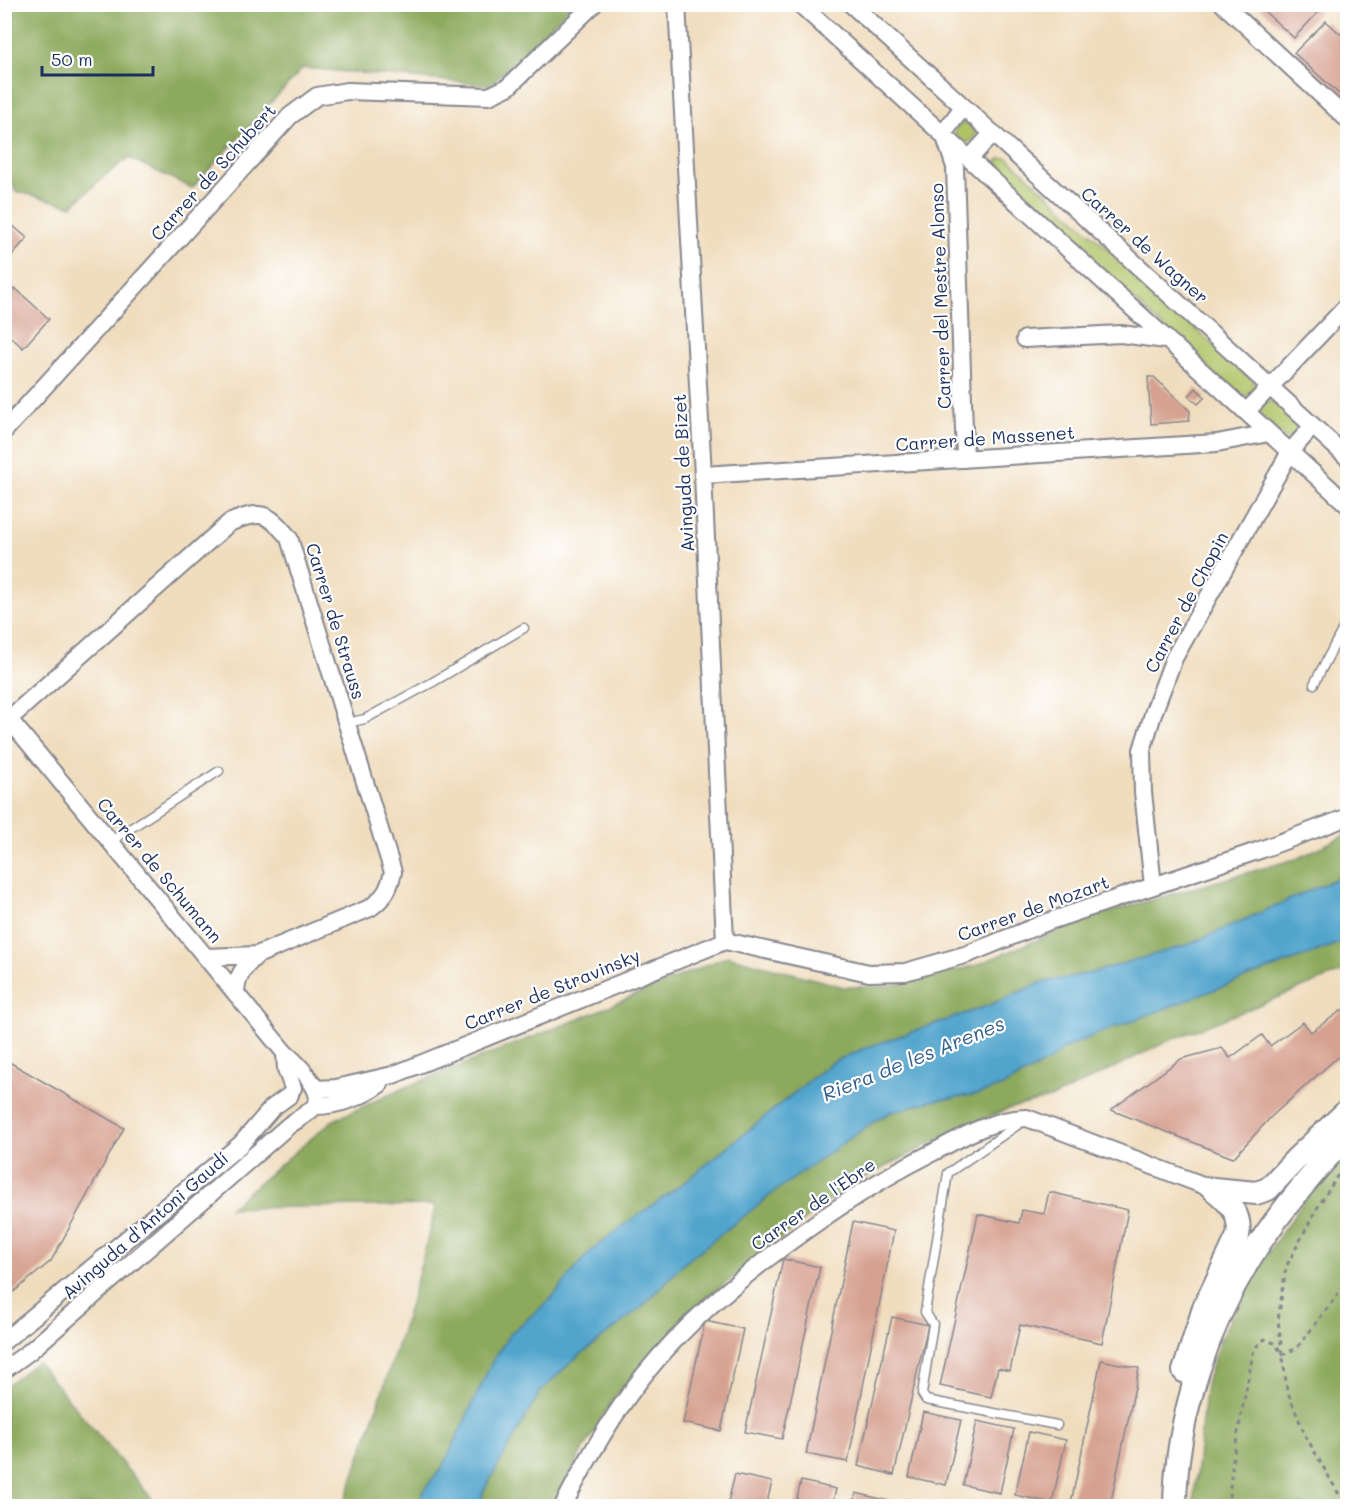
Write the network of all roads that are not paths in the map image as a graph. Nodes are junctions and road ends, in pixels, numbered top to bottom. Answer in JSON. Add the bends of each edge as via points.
{"nodes":[{"id":1,"x":594,"y":4,"type":"edge"},
{"id":2,"x":677,"y":4,"type":"edge"},
{"id":3,"x":800,"y":4,"type":"edge"},
{"id":4,"x":851,"y":4,"type":"edge"},
{"id":5,"x":1223,"y":4,"type":"edge"},
{"id":6,"x":963,"y":107,"type":"junction"},
{"id":7,"x":1347,"y":120,"type":"edge"},
{"id":8,"x":993,"y":133,"type":"junction"},
{"id":9,"x":943,"y":134,"type":"junction"},
{"id":10,"x":970,"y":158,"type":"junction"},
{"id":11,"x":1347,"y":305,"type":"edge"},
{"id":12,"x":1025,"y":339,"type":"dead end"},
{"id":13,"x":1166,"y":340,"type":"junction"},
{"id":14,"x":1270,"y":387,"type":"junction"},
{"id":15,"x":1246,"y":412,"type":"junction"},
{"id":16,"x":1313,"y":426,"type":"junction"},
{"id":17,"x":4,"y":431,"type":"edge"},
{"id":18,"x":1269,"y":433,"type":"junction"},
{"id":19,"x":1290,"y":452,"type":"junction"},
{"id":20,"x":1347,"y":458,"type":"edge"},
{"id":21,"x":965,"y":459,"type":"junction"},
{"id":22,"x":703,"y":475,"type":"junction"},
{"id":23,"x":1347,"y":505,"type":"edge"},
{"id":24,"x":1347,"y":619,"type":"edge"},
{"id":25,"x":524,"y":628,"type":"dead end"},
{"id":26,"x":1314,"y":684,"type":"dead end"},
{"id":27,"x":7,"y":716,"type":"edge"},
{"id":28,"x":347,"y":723,"type":"junction"},
{"id":29,"x":219,"y":771,"type":"dead end"},
{"id":30,"x":1347,"y":817,"type":"edge"},
{"id":31,"x":111,"y":841,"type":"junction"},
{"id":32,"x":1153,"y":885,"type":"junction"},
{"id":33,"x":725,"y":941,"type":"junction"},
{"id":34,"x":257,"y":955,"type":"junction"},
{"id":35,"x":207,"y":957,"type":"junction"},
{"id":36,"x":236,"y":993,"type":"junction"},
{"id":37,"x":285,"y":1053,"type":"junction"},
{"id":38,"x":291,"y":1092,"type":"junction"},
{"id":39,"x":314,"y":1097,"type":"junction"},
{"id":40,"x":1347,"y":1110,"type":"edge"},
{"id":41,"x":1027,"y":1118,"type":"junction"},
{"id":42,"x":1347,"y":1134,"type":"edge"},
{"id":43,"x":1214,"y":1189,"type":"junction"},
{"id":44,"x":4,"y":1341,"type":"edge"},
{"id":45,"x":4,"y":1370,"type":"edge"},
{"id":46,"x":1057,"y":1425,"type":"dead end"},
{"id":47,"x":1175,"y":1504,"type":"edge"},
{"id":48,"x":563,"y":1506,"type":"edge"}],
"edges":[{"from":1,"to":17,"type":"street","name":"Carrer de Schubert","via":[[508,87],[489,96],[347,91],[317,96],[290,116]]},
{"from":2,"to":22,"type":"street","name":"Avinguda de Bizet"},
{"from":3,"to":9,"type":"street"},
{"from":4,"to":6,"type":"street","name":"Carrer de Wagner"},
{"from":5,"to":7,"type":"street"},
{"from":6,"to":8,"type":"street","name":"Carrer de Wagner"},
{"from":6,"to":9,"type":"street"},
{"from":8,"to":10,"type":"street"},
{"from":8,"to":14,"type":"street","name":"Carrer de Wagner"},
{"from":9,"to":10,"type":"street"},
{"from":9,"to":21,"type":"street","name":"Carrer del Mestre Alonso","via":[[956,167]]},
{"from":10,"to":13,"type":"street"},
{"from":11,"to":14,"type":"street"},
{"from":12,"to":13,"type":"street","via":[[1121,334]]},
{"from":13,"to":15,"type":"street"},
{"from":14,"to":15,"type":"street"},
{"from":14,"to":16,"type":"street","name":"Carrer de Wagner"},
{"from":15,"to":18,"type":"street"},
{"from":16,"to":19,"type":"street"},
{"from":16,"to":20,"type":"street","name":"Carrer de Wagner"},
{"from":18,"to":19,"type":"street"},
{"from":18,"to":21,"type":"street","name":"Carrer de Massenet","via":[[1217,443]]},
{"from":19,"to":23,"type":"street"},
{"from":19,"to":32,"type":"street","name":"Carrer de Chopin","via":[[1174,658],[1154,711],[1142,750]]},
{"from":21,"to":22,"type":"street","name":"Carrer de Massenet"},
{"from":22,"to":33,"type":"street","name":"Avinguda de Bizet"},
{"from":24,"to":26,"type":"lane"},
{"from":25,"to":28,"type":"lane","via":[[433,682],[364,719]]},
{"from":27,"to":28,"type":"street","name":"Carrer de Strauss","via":[[229,523],[250,514],[264,514],[289,538]]},
{"from":27,"to":31,"type":"street","name":"Carrer de Schumann"},
{"from":28,"to":34,"type":"street","name":"Carrer de Strauss","via":[[393,872],[389,889],[370,908]]},
{"from":29,"to":31,"type":"lane"},
{"from":30,"to":32,"type":"street","name":"Carrer de Mozart"},
{"from":31,"to":35,"type":"street","name":"Carrer de Schumann"},
{"from":32,"to":33,"type":"street","name":"Carrer de Mozart","via":[[968,954],[905,972],[869,973]]},
{"from":33,"to":39,"type":"street","name":"Carrer de Stravinsky","via":[[393,1075]]},
{"from":34,"to":35,"type":"street","name":"Carrer de Strauss"},
{"from":34,"to":36,"type":"street","name":"Carrer de Strauss","via":[[236,980]]},
{"from":35,"to":36,"type":"street","name":"Carrer de Schumann"},
{"from":36,"to":37,"type":"street","name":"Carrer de Schumann"},
{"from":37,"to":38,"type":"street","name":"Carrer de Schumann"},
{"from":37,"to":39,"type":"street","name":"Carrer de Schumann","via":[[295,1061]]},
{"from":38,"to":39,"type":"street","name":"Carrer de Stravinsky","via":[[301,1082]]},
{"from":38,"to":39,"type":"street","via":[[293,1106],[300,1110]]},
{"from":38,"to":44,"type":"street","name":"Avinguda d'Antoni Gaudí","via":[[241,1144]]},
{"from":39,"to":45,"type":"street","name":"Avinguda d'Antoni Gaudí","via":[[288,1126]]},
{"from":40,"to":43,"type":"main road","via":[[1268,1189],[1256,1193]]},
{"from":41,"to":43,"type":"street","name":"Carrer de l'Ebre"},
{"from":41,"to":46,"type":"lane","via":[[948,1173],[925,1312],[933,1324],[922,1394],[926,1400]]},
{"from":41,"to":48,"type":"street","name":"Carrer de l'Ebre","via":[[1007,1118],[987,1125],[893,1172],[832,1210],[723,1293],[644,1375],[604,1431]]},
{"from":42,"to":47,"type":"main road","via":[[1260,1243],[1213,1331],[1186,1418]]},
{"from":43,"to":47,"type":"main road","via":[[1233,1208],[1240,1225],[1204,1308],[1179,1388],[1169,1466]]}]}
